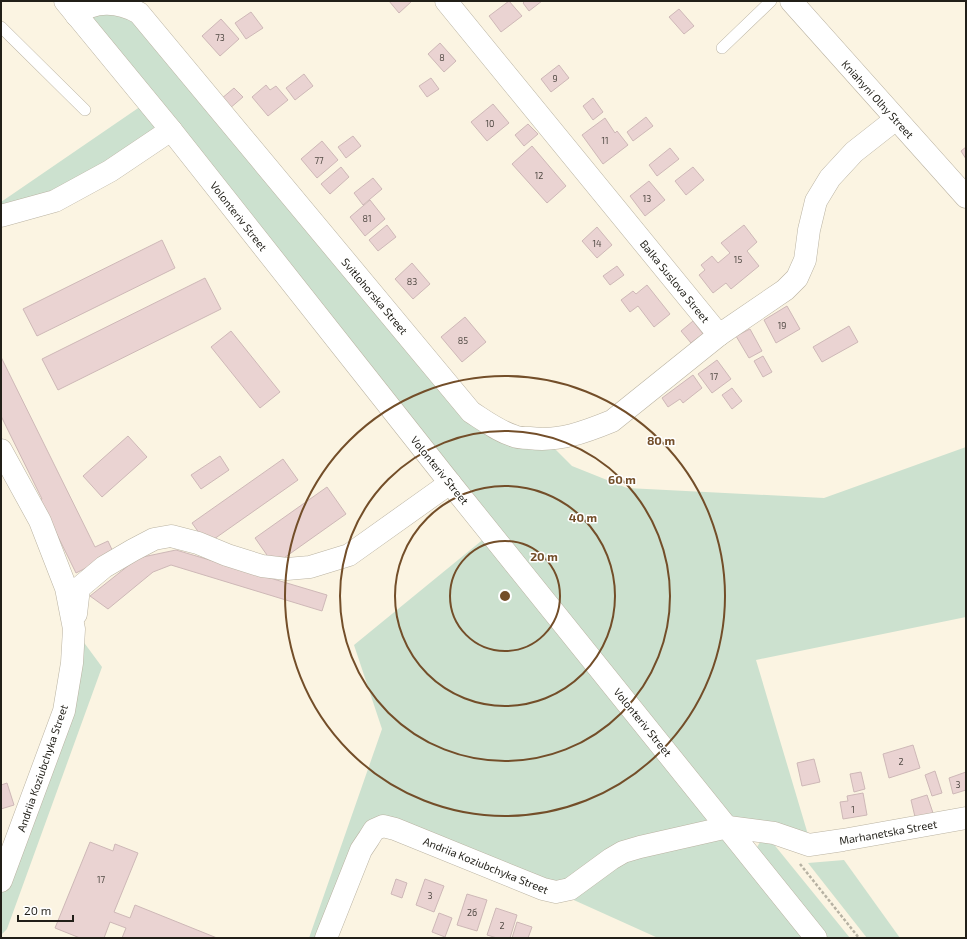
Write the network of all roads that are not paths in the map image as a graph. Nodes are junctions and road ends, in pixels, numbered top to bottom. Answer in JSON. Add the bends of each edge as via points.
{"nodes":[{"id":1,"x":446,"y":1,"type":"edge"},
{"id":2,"x":771,"y":1,"type":"edge"},
{"id":3,"x":791,"y":1,"type":"edge"},
{"id":4,"x":70,"y":8,"type":"edge"},
{"id":5,"x":1,"y":27,"type":"edge"},
{"id":6,"x":722,"y":48,"type":"dead end"},
{"id":7,"x":85,"y":110,"type":"dead end"},
{"id":8,"x":896,"y":119,"type":"junction"},
{"id":9,"x":171,"y":130,"type":"junction"},
{"id":10,"x":966,"y":197,"type":"edge"},
{"id":11,"x":1,"y":216,"type":"edge"},
{"id":12,"x":719,"y":335,"type":"junction"},
{"id":13,"x":1,"y":450,"type":"edge"},
{"id":14,"x":450,"y":482,"type":"junction"},
{"id":15,"x":74,"y":629,"type":"junction"},
{"id":16,"x":966,"y":818,"type":"edge"},
{"id":17,"x":728,"y":827,"type":"junction"},
{"id":18,"x":1,"y":881,"type":"edge"},
{"id":19,"x":326,"y":938,"type":"edge"},
{"id":20,"x":816,"y":938,"type":"edge"}],
"edges":[{"from":1,"to":12,"type":"street","name":"Balka Suslova Street"},
{"from":2,"to":6,"type":"lane"},
{"from":3,"to":8,"type":"street","name":"Kniahyni Olhy Street"},
{"from":4,"to":9,"type":"street","name":"Volonteriv Street"},
{"from":4,"to":12,"type":"street","name":"Svitlohorska Street","via":[[81,9],[98,2],[112,2],[139,13],[471,412],[493,427],[515,437],[544,440],[575,435],[612,421]]},
{"from":5,"to":7,"type":"lane"},
{"from":8,"to":10,"type":"street","name":"Kniahyni Olhy Street"},
{"from":8,"to":12,"type":"street","via":[[854,152],[830,178],[816,201],[805,260],[797,278],[785,290]]},
{"from":9,"to":11,"type":"street","via":[[110,171],[55,201]]},
{"from":9,"to":14,"type":"street","name":"Volonteriv Street"},
{"from":13,"to":15,"type":"street","name":"Andriia Koziubchyka Street","via":[[40,521],[66,588]]},
{"from":14,"to":15,"type":"street","name":"Andriia Koziubchyka Street","via":[[349,555],[310,567],[287,569],[262,566],[171,536],[154,539],[104,567],[79,588]]},
{"from":14,"to":17,"type":"street","name":"Volonteriv Street"},
{"from":15,"to":18,"type":"street","name":"Andriia Koziubchyka Street","via":[[72,663],[64,711]]},
{"from":16,"to":17,"type":"street","name":"Marhanetska Street","via":[[809,844],[774,833]]},
{"from":17,"to":19,"type":"street","name":"Andriia Koziubchyka Street","via":[[624,852],[570,889],[556,892],[383,826],[374,830],[361,850]]},
{"from":17,"to":20,"type":"street","name":"Volonteriv Street"}]}
